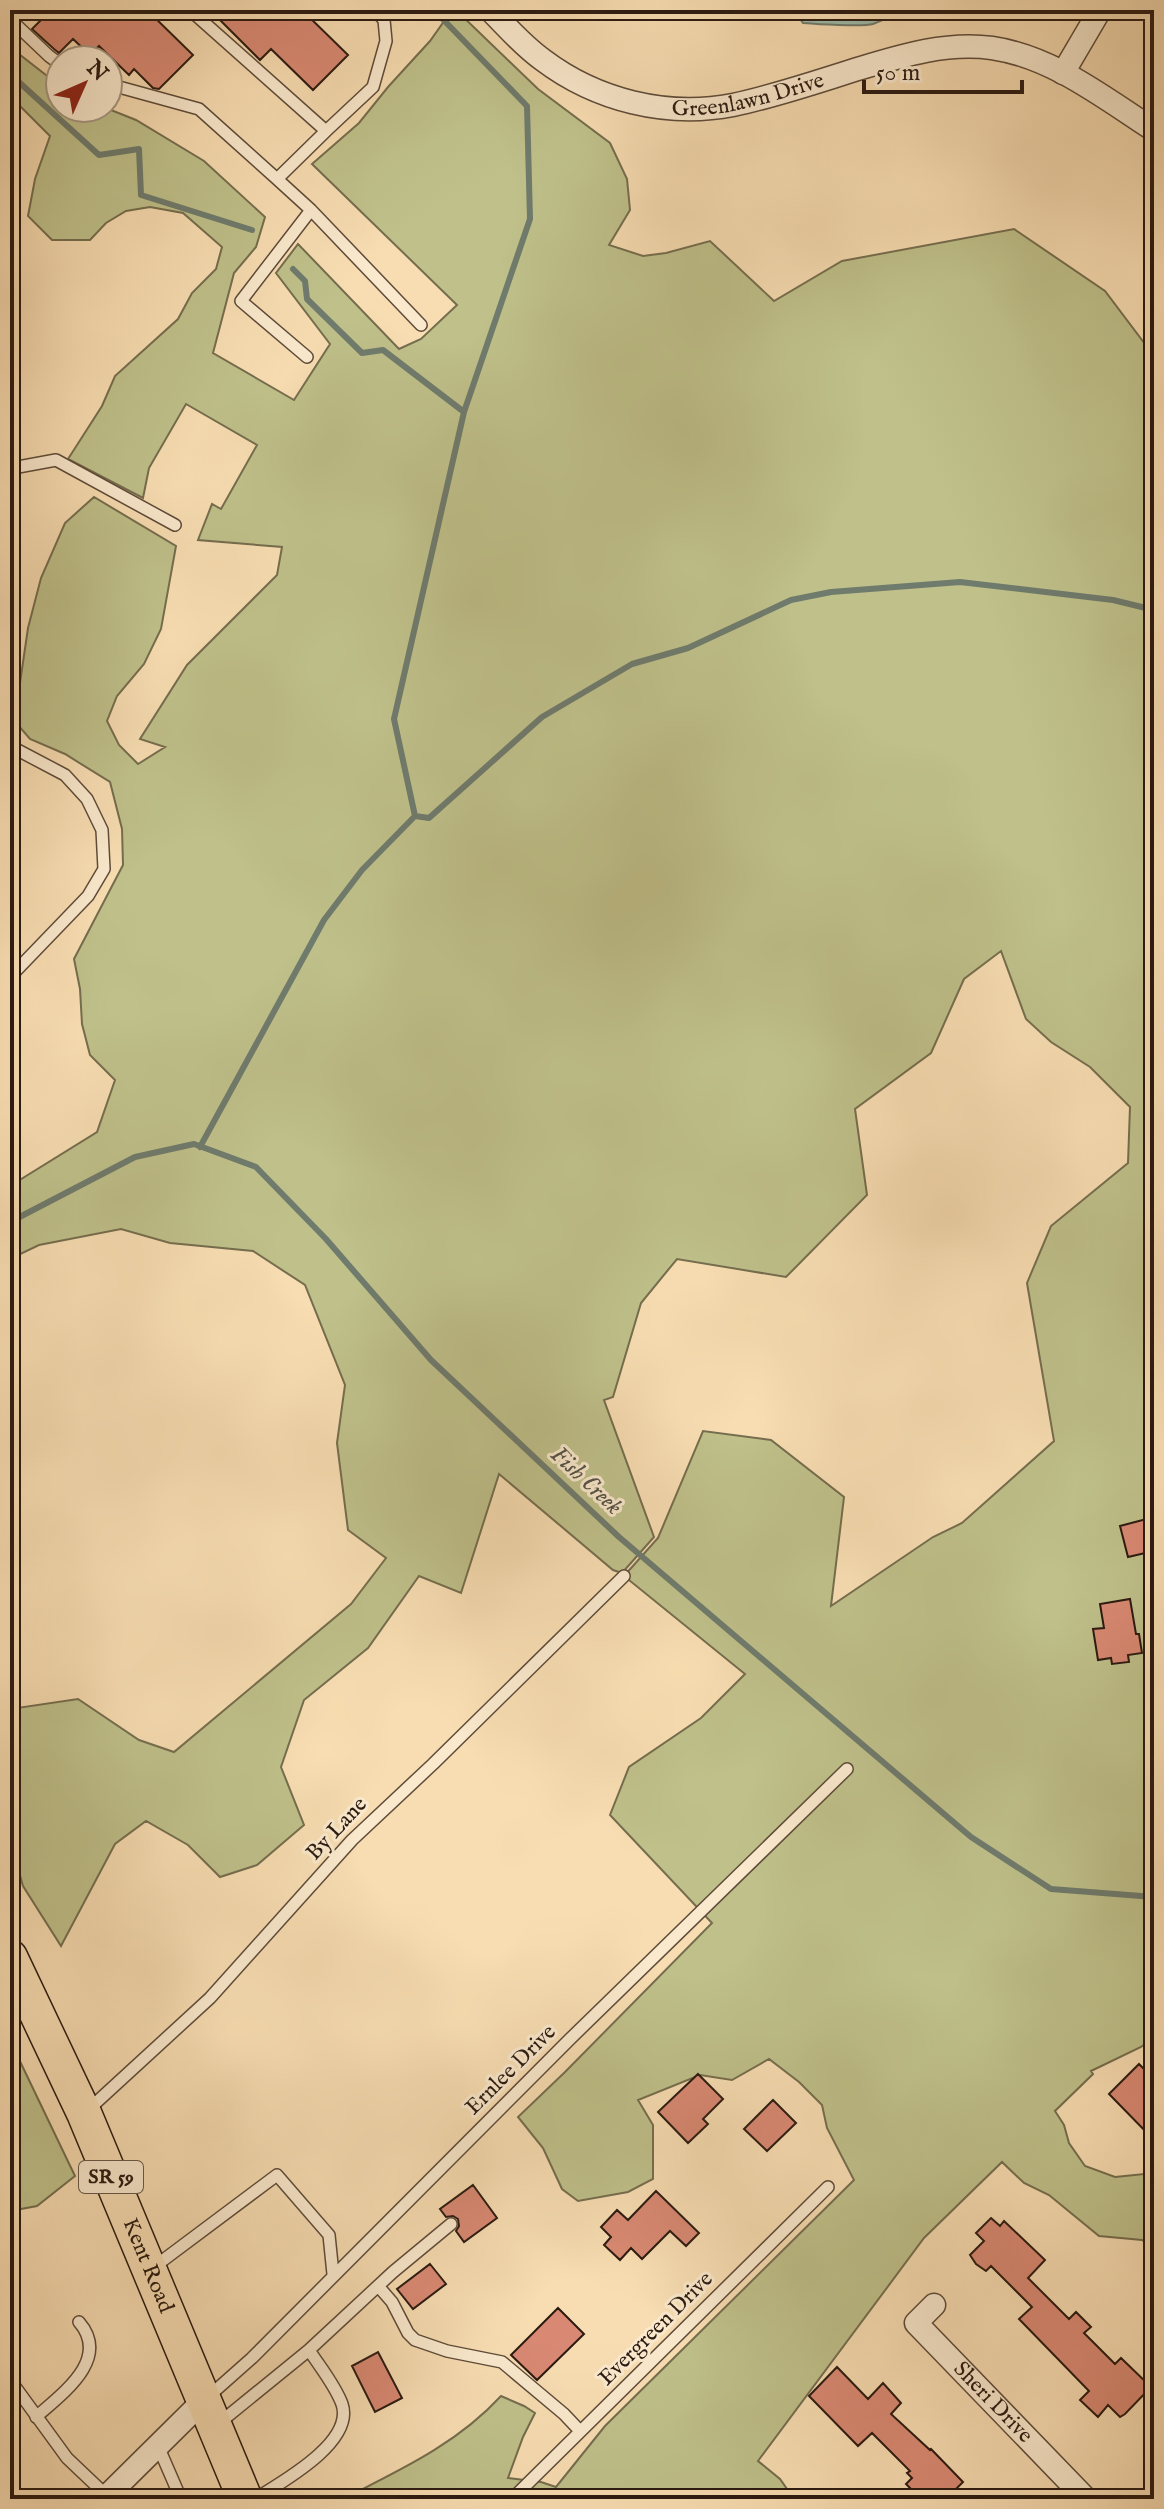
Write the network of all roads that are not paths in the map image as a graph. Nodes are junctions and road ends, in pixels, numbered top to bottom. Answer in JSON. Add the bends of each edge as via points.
{"nodes":[{"id":1,"x":190,"y":10,"type":"edge"},
{"id":2,"x":375,"y":10,"type":"edge"},
{"id":3,"x":490,"y":10,"type":"edge"},
{"id":4,"x":1100,"y":10,"type":"edge"},
{"id":5,"x":10,"y":19,"type":"edge"},
{"id":6,"x":44,"y":51,"type":"edge"},
{"id":7,"x":1063,"y":73,"type":"junction"},
{"id":8,"x":124,"y":88,"type":"edge"},
{"id":9,"x":1154,"y":130,"type":"edge"},
{"id":10,"x":326,"y":131,"type":"junction"},
{"id":11,"x":277,"y":179,"type":"junction"},
{"id":12,"x":311,"y":210,"type":"junction"},
{"id":13,"x":421,"y":325,"type":"dead end"},
{"id":14,"x":307,"y":357,"type":"dead end"},
{"id":15,"x":18,"y":467,"type":"dead end"},
{"id":16,"x":175,"y":525,"type":"dead end"},
{"id":17,"x":10,"y":746,"type":"edge"},
{"id":18,"x":10,"y":977,"type":"edge"},
{"id":19,"x":624,"y":1576,"type":"dead end"},
{"id":20,"x":847,"y":1769,"type":"dead end"},
{"id":21,"x":14,"y":1974,"type":"edge"},
{"id":22,"x":84,"y":2113,"type":"junction"},
{"id":23,"x":828,"y":2187,"type":"dead end"},
{"id":24,"x":451,"y":2224,"type":"dead end"},
{"id":25,"x":150,"y":2270,"type":"junction"},
{"id":26,"x":333,"y":2274,"type":"junction"},
{"id":27,"x":378,"y":2286,"type":"junction"},
{"id":28,"x":934,"y":2305,"type":"dead end"},
{"id":29,"x":79,"y":2322,"type":"dead end"},
{"id":30,"x":309,"y":2350,"type":"junction"},
{"id":31,"x":16,"y":2388,"type":"dead end"},
{"id":32,"x":210,"y":2413,"type":"junction"},
{"id":33,"x":36,"y":2417,"type":"junction"},
{"id":34,"x":580,"y":2431,"type":"junction"},
{"id":35,"x":158,"y":2446,"type":"junction"},
{"id":36,"x":106,"y":2497,"type":"edge"},
{"id":37,"x":177,"y":2497,"type":"edge"},
{"id":38,"x":245,"y":2499,"type":"edge"},
{"id":39,"x":255,"y":2499,"type":"edge"},
{"id":40,"x":512,"y":2499,"type":"edge"},
{"id":41,"x":1086,"y":2499,"type":"edge"}],
"edges":[{"from":1,"to":10,"type":"lane"},
{"from":2,"to":10,"type":"lane","via":[[384,20],[386,41],[373,87]]},
{"from":3,"to":7,"type":"street","name":"Greenlawn Drive","via":[[566,76],[621,100],[676,109],[730,106],[943,47],[993,48]]},
{"from":4,"to":7,"type":"street"},
{"from":5,"to":6,"type":"lane"},
{"from":7,"to":9,"type":"street","name":"Greenlawn Drive"},
{"from":8,"to":11,"type":"lane","via":[[199,109]]},
{"from":10,"to":11,"type":"lane"},
{"from":11,"to":12,"type":"lane"},
{"from":12,"to":13,"type":"lane"},
{"from":12,"to":14,"type":"lane","via":[[241,301]]},
{"from":15,"to":16,"type":"lane","via":[[56,460]]},
{"from":17,"to":18,"type":"lane","via":[[65,775],[87,799],[102,830],[104,869],[88,896]]},
{"from":19,"to":22,"type":"lane","name":"By Lane","via":[[352,1840],[210,1998]]},
{"from":20,"to":26,"type":"lane","name":"Ernlee Drive"},
{"from":21,"to":22,"type":"main road","name":"Kent Road","number":"SR 59"},
{"from":22,"to":25,"type":"main road","name":"Kent Road","number":"SR 59"},
{"from":23,"to":34,"type":"lane","name":"Evergreen Drive"},
{"from":24,"to":27,"type":"lane"},
{"from":25,"to":26,"type":"lane","via":[[277,2175],[329,2235]]},
{"from":25,"to":32,"type":"main road","name":"Kent Road","number":"SR 59"},
{"from":26,"to":32,"type":"lane","name":"Ernlee Drive","via":[[252,2358]]},
{"from":27,"to":30,"type":"lane"},
{"from":27,"to":34,"type":"lane","via":[[415,2340],[502,2362]]},
{"from":28,"to":41,"type":"street","name":"Sheri Drive","via":[[916,2323]]},
{"from":29,"to":33,"type":"lane","via":[[91,2347],[80,2377]]},
{"from":30,"to":32,"type":"lane"},
{"from":30,"to":39,"type":"lane","via":[[342,2403],[345,2420],[314,2458]]},
{"from":31,"to":33,"type":"lane"},
{"from":32,"to":35,"type":"street"},
{"from":32,"to":38,"type":"main road","number":"SR 59"},
{"from":33,"to":36,"type":"lane"},
{"from":34,"to":40,"type":"lane","name":"Evergreen Drive"},
{"from":35,"to":36,"type":"street"},
{"from":35,"to":37,"type":"lane"}]}
